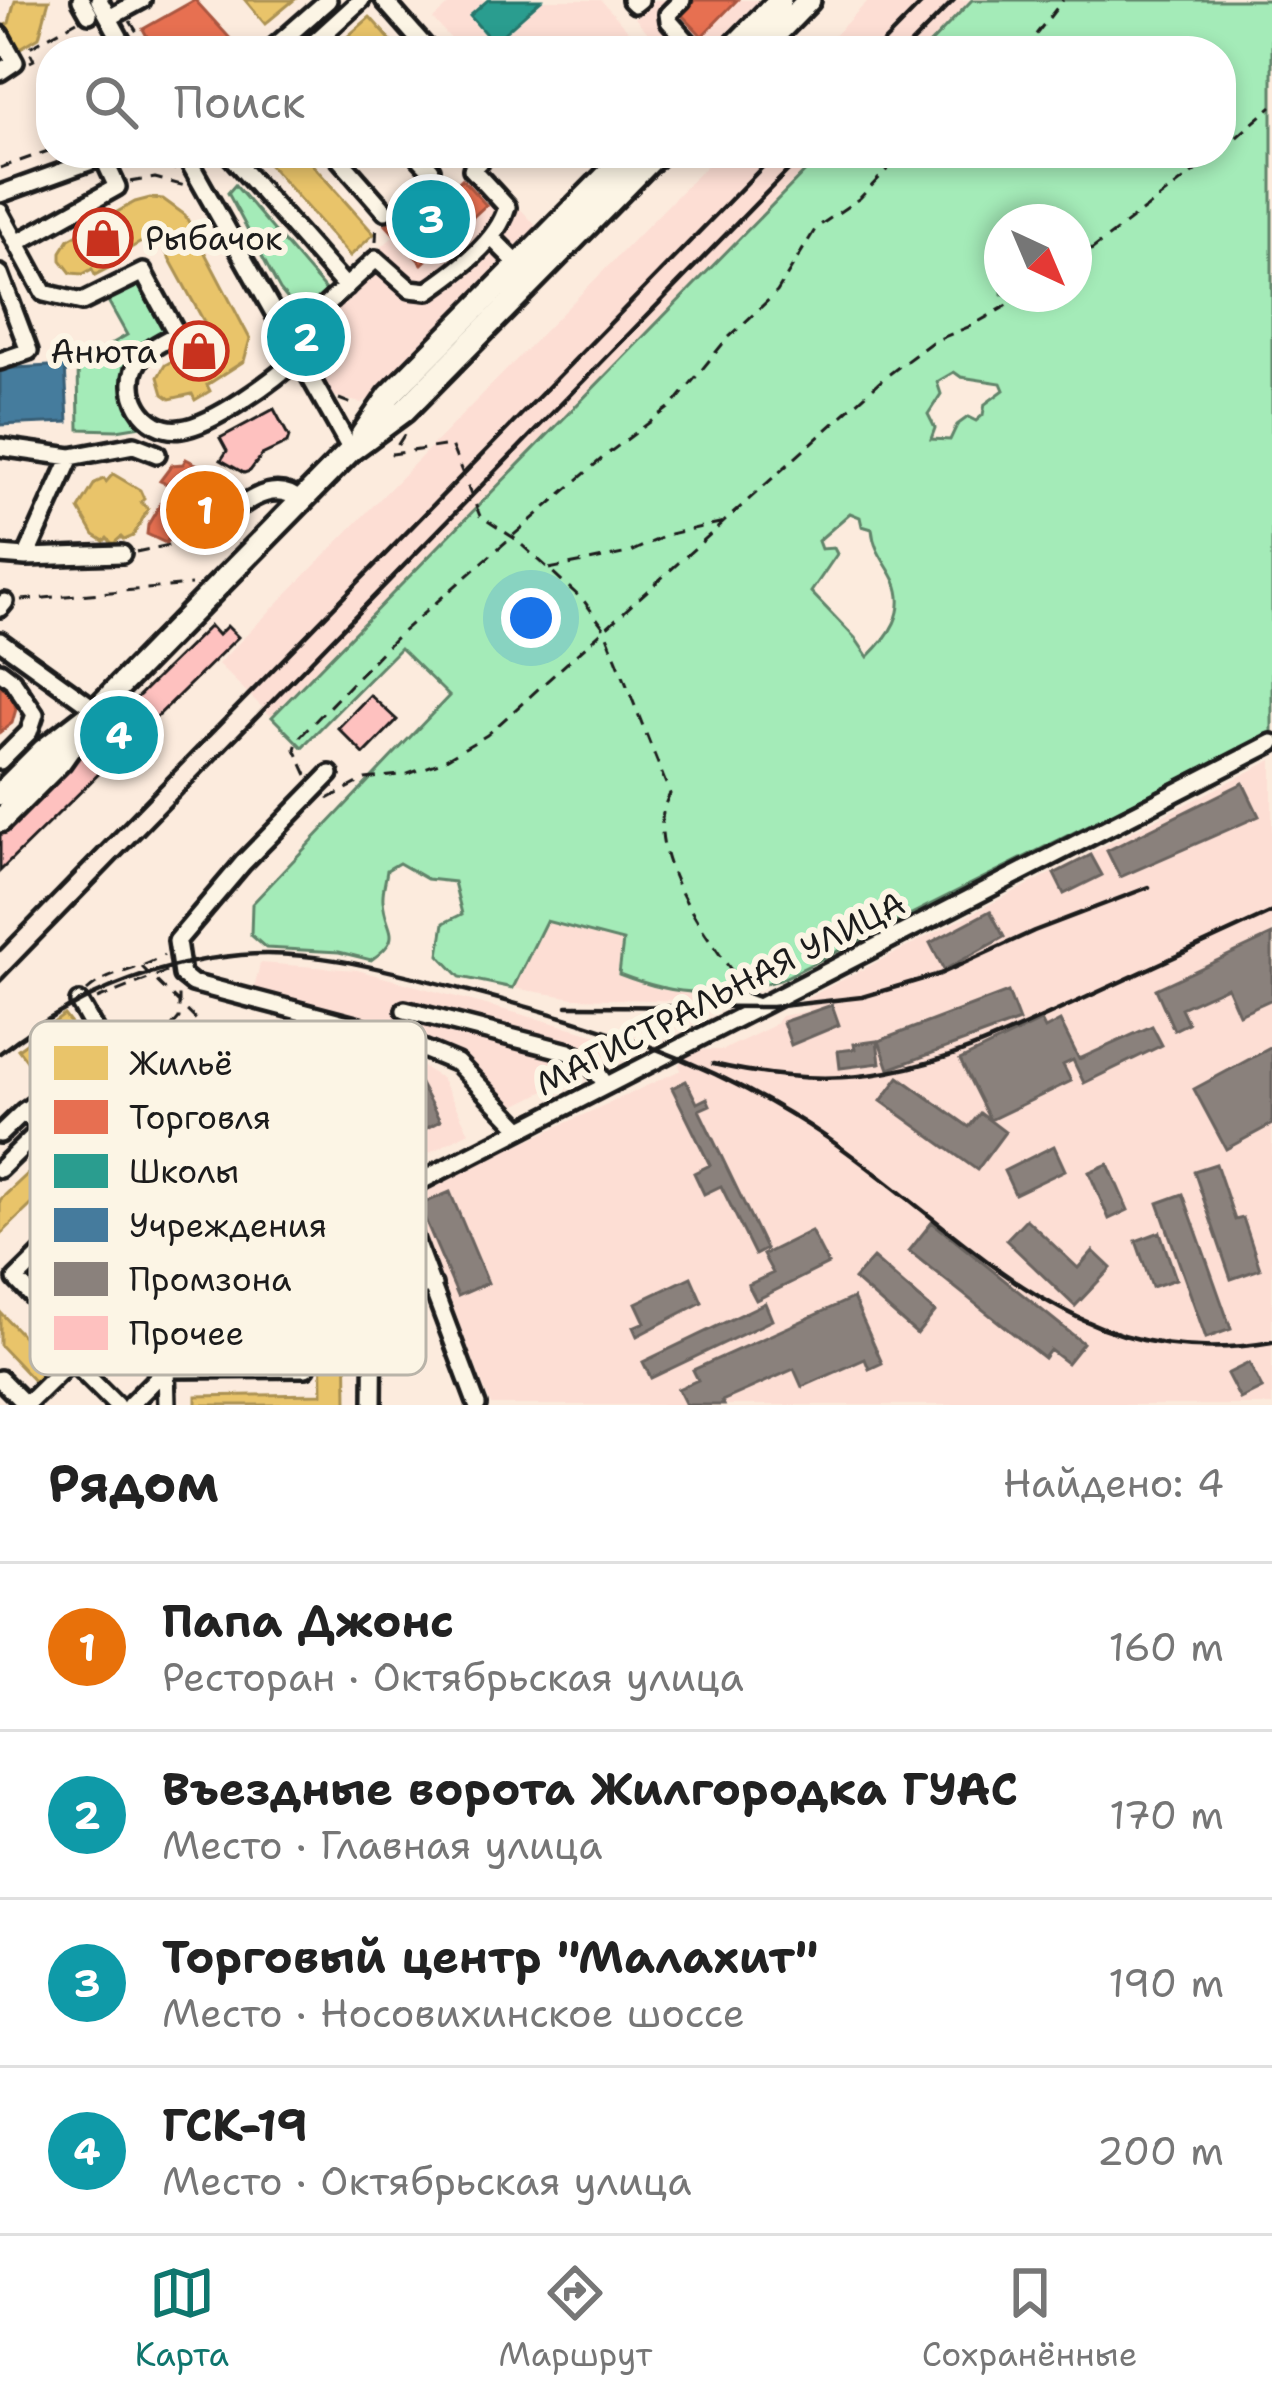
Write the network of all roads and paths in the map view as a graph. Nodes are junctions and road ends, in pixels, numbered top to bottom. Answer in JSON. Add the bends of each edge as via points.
{"nodes":[{"id":1,"x":142,"y":0,"type":"edge"},
{"id":2,"x":328,"y":0,"type":"edge"},
{"id":3,"x":361,"y":0,"type":"edge"},
{"id":4,"x":384,"y":0,"type":"edge"},
{"id":5,"x":682,"y":0,"type":"edge"},
{"id":6,"x":780,"y":0,"type":"edge"},
{"id":7,"x":808,"y":0,"type":"edge"},
{"id":8,"x":1063,"y":0,"type":"edge"},
{"id":9,"x":90,"y":5,"type":"edge"},
{"id":10,"x":116,"y":14,"type":"junction"},
{"id":11,"x":0,"y":34,"type":"edge"},
{"id":12,"x":45,"y":36,"type":"edge"},
{"id":13,"x":123,"y":36,"type":"edge"},
{"id":14,"x":136,"y":36,"type":"edge"},
{"id":15,"x":288,"y":36,"type":"edge"},
{"id":16,"x":321,"y":36,"type":"edge"},
{"id":17,"x":416,"y":36,"type":"edge"},
{"id":18,"x":682,"y":36,"type":"edge"},
{"id":19,"x":745,"y":36,"type":"edge"},
{"id":20,"x":773,"y":36,"type":"edge"},
{"id":21,"x":1035,"y":36,"type":"edge"},
{"id":22,"x":36,"y":42,"type":"edge"},
{"id":23,"x":30,"y":52,"type":"dead end"},
{"id":24,"x":0,"y":72,"type":"edge"},
{"id":25,"x":1272,"y":106,"type":"edge"},
{"id":26,"x":1236,"y":138,"type":"edge"},
{"id":27,"x":36,"y":155,"type":"edge"},
{"id":28,"x":0,"y":167,"type":"edge"},
{"id":29,"x":83,"y":168,"type":"edge"},
{"id":30,"x":111,"y":168,"type":"edge"},
{"id":31,"x":173,"y":168,"type":"edge"},
{"id":32,"x":192,"y":168,"type":"edge"},
{"id":33,"x":241,"y":168,"type":"edge"},
{"id":34,"x":347,"y":168,"type":"edge"},
{"id":35,"x":614,"y":168,"type":"edge"},
{"id":36,"x":643,"y":168,"type":"edge"},
{"id":37,"x":889,"y":168,"type":"edge"},
{"id":38,"x":1199,"y":168,"type":"edge"},
{"id":39,"x":472,"y":169,"type":"joint"},
{"id":40,"x":430,"y":170,"type":"edge"},
{"id":41,"x":180,"y":176,"type":"dead end"},
{"id":42,"x":187,"y":186,"type":"dead end"},
{"id":43,"x":117,"y":187,"type":"junction"},
{"id":44,"x":0,"y":194,"type":"edge"},
{"id":45,"x":385,"y":211,"type":"dead end"},
{"id":46,"x":0,"y":212,"type":"edge"},
{"id":47,"x":491,"y":237,"type":"junction"},
{"id":48,"x":17,"y":243,"type":"junction"},
{"id":49,"x":1092,"y":249,"type":"edge"},
{"id":50,"x":519,"y":265,"type":"junction"},
{"id":51,"x":0,"y":274,"type":"edge"},
{"id":52,"x":346,"y":287,"type":"junction"},
{"id":53,"x":994,"y":312,"type":"edge"},
{"id":54,"x":289,"y":339,"type":"junction"},
{"id":55,"x":299,"y":357,"type":"junction"},
{"id":56,"x":0,"y":361,"type":"edge"},
{"id":57,"x":338,"y":398,"type":"dead end"},
{"id":58,"x":367,"y":404,"type":"dead end"},
{"id":59,"x":413,"y":420,"type":"dead end"},
{"id":60,"x":0,"y":447,"type":"edge"},
{"id":61,"x":351,"y":450,"type":"junction"},
{"id":62,"x":157,"y":454,"type":"dead end"},
{"id":63,"x":71,"y":458,"type":"junction"},
{"id":64,"x":300,"y":502,"type":"junction"},
{"id":65,"x":726,"y":522,"type":"junction"},
{"id":66,"x":215,"y":528,"type":"joint"},
{"id":67,"x":514,"y":538,"type":"junction"},
{"id":68,"x":122,"y":554,"type":"joint"},
{"id":69,"x":0,"y":555,"type":"edge"},
{"id":70,"x":26,"y":557,"type":"junction"},
{"id":71,"x":550,"y":569,"type":"junction"},
{"id":72,"x":199,"y":584,"type":"dead end"},
{"id":73,"x":3,"y":605,"type":"edge"},
{"id":74,"x":604,"y":628,"type":"junction"},
{"id":75,"x":0,"y":641,"type":"edge"},
{"id":76,"x":0,"y":671,"type":"edge"},
{"id":77,"x":96,"y":710,"type":"junction"},
{"id":78,"x":1272,"y":743,"type":"edge"},
{"id":79,"x":0,"y":761,"type":"edge"},
{"id":80,"x":330,"y":774,"type":"dead end"},
{"id":81,"x":0,"y":794,"type":"edge"},
{"id":82,"x":320,"y":795,"type":"junction"},
{"id":83,"x":0,"y":821,"type":"edge"},
{"id":84,"x":177,"y":941,"type":"junction"},
{"id":85,"x":142,"y":967,"type":"junction"},
{"id":86,"x":181,"y":972,"type":"junction"},
{"id":87,"x":152,"y":976,"type":"junction"},
{"id":88,"x":730,"y":997,"type":"dead end"},
{"id":89,"x":80,"y":1004,"type":"junction"},
{"id":90,"x":758,"y":1007,"type":"junction"},
{"id":91,"x":405,"y":1010,"type":"dead end"},
{"id":92,"x":306,"y":1013,"type":"junction"},
{"id":93,"x":90,"y":1021,"type":"edge"},
{"id":94,"x":176,"y":1021,"type":"edge"},
{"id":95,"x":198,"y":1021,"type":"edge"},
{"id":96,"x":303,"y":1021,"type":"edge"},
{"id":97,"x":337,"y":1021,"type":"edge"},
{"id":98,"x":426,"y":1050,"type":"edge"},
{"id":99,"x":606,"y":1085,"type":"junction"},
{"id":100,"x":30,"y":1107,"type":"edge"},
{"id":101,"x":24,"y":1111,"type":"junction"},
{"id":102,"x":30,"y":1117,"type":"edge"},
{"id":103,"x":521,"y":1130,"type":"junction"},
{"id":104,"x":0,"y":1134,"type":"edge"},
{"id":105,"x":30,"y":1139,"type":"edge"},
{"id":106,"x":0,"y":1168,"type":"edge"},
{"id":107,"x":426,"y":1179,"type":"edge"},
{"id":108,"x":30,"y":1265,"type":"edge"},
{"id":109,"x":426,"y":1271,"type":"edge"},
{"id":110,"x":433,"y":1285,"type":"junction"},
{"id":111,"x":426,"y":1286,"type":"edge"},
{"id":112,"x":30,"y":1294,"type":"edge"},
{"id":113,"x":56,"y":1375,"type":"edge"},
{"id":114,"x":86,"y":1375,"type":"edge"},
{"id":115,"x":160,"y":1375,"type":"edge"},
{"id":116,"x":166,"y":1375,"type":"edge"},
{"id":117,"x":373,"y":1375,"type":"edge"},
{"id":118,"x":0,"y":1379,"type":"edge"},
{"id":119,"x":26,"y":1405,"type":"edge"},
{"id":120,"x":26,"y":1405,"type":"edge"},
{"id":121,"x":116,"y":1405,"type":"edge"},
{"id":122,"x":130,"y":1405,"type":"edge"},
{"id":123,"x":167,"y":1405,"type":"edge"},
{"id":124,"x":373,"y":1405,"type":"edge"},
{"id":125,"x":477,"y":1405,"type":"edge"}],
"edges":[{"from":1,"to":10,"type":"street"},
{"from":2,"to":15,"type":"street"},
{"from":3,"to":16,"type":"street"},
{"from":4,"to":17,"type":"street"},
{"from":5,"to":18,"type":"street","via":[[668,14]]},
{"from":6,"to":19,"type":"main road"},
{"from":7,"to":20,"type":"main road"},
{"from":8,"to":21,"type":"path"},
{"from":9,"to":10,"type":"street"},
{"from":9,"to":12,"type":"path"},
{"from":10,"to":13,"type":"street"},
{"from":10,"to":14,"type":"path"},
{"from":11,"to":24,"type":"street","via":[[15,62]]},
{"from":22,"to":23,"type":"path"},
{"from":25,"to":26,"type":"path"},
{"from":27,"to":28,"type":"path"},
{"from":29,"to":44,"type":"street"},
{"from":30,"to":43,"type":"street"},
{"from":31,"to":41,"type":"path"},
{"from":32,"to":54,"type":"street"},
{"from":33,"to":52,"type":"street"},
{"from":34,"to":45,"type":"street"},
{"from":35,"to":50,"type":"main road"},
{"from":36,"to":61,"type":"main road","via":[[404,412]]},
{"from":37,"to":67,"type":"path","via":[[816,228],[777,292],[724,340],[674,404]]},
{"from":38,"to":49,"type":"path"},
{"from":39,"to":40,"type":"path","via":[[451,179]]},
{"from":39,"to":47,"type":"street","via":[[507,208]]},
{"from":42,"to":43,"type":"path","via":[[154,178]]},
{"from":43,"to":48,"type":"street"},
{"from":46,"to":48,"type":"street"},
{"from":47,"to":50,"type":"street"},
{"from":47,"to":52,"type":"street","via":[[428,291],[410,289],[376,260]]},
{"from":48,"to":55,"type":"street","via":[[44,293],[64,301],[89,301],[142,272],[177,334],[144,354],[130,383],[140,411],[165,428],[202,421],[274,381]]},
{"from":50,"to":61,"type":"main road","via":[[389,396]]},
{"from":51,"to":56,"type":"street","via":[[29,350]]},
{"from":52,"to":54,"type":"street"},
{"from":53,"to":65,"type":"path","via":[[916,354]]},
{"from":54,"to":55,"type":"street"},
{"from":55,"to":61,"type":"street"},
{"from":57,"to":58,"type":"path"},
{"from":59,"to":67,"type":"path","via":[[392,454],[451,445],[480,516]]},
{"from":60,"to":63,"type":"street"},
{"from":61,"to":64,"type":"main road"},
{"from":62,"to":63,"type":"street","via":[[126,445]]},
{"from":63,"to":70,"type":"street"},
{"from":64,"to":66,"type":"street","via":[[271,492],[242,503]]},
{"from":64,"to":77,"type":"main road"},
{"from":65,"to":71,"type":"path"},
{"from":65,"to":74,"type":"path"},
{"from":66,"to":68,"type":"path","via":[[192,542]]},
{"from":67,"to":71,"type":"path"},
{"from":67,"to":82,"type":"path","via":[[394,639],[298,739],[295,748]]},
{"from":68,"to":70,"type":"street"},
{"from":69,"to":70,"type":"street"},
{"from":71,"to":74,"type":"path"},
{"from":72,"to":73,"type":"path"},
{"from":74,"to":82,"type":"path","via":[[487,735],[440,763]]},
{"from":74,"to":90,"type":"path","via":[[670,794],[661,809],[668,865]]},
{"from":75,"to":77,"type":"street"},
{"from":76,"to":79,"type":"street","via":[[35,715]]},
{"from":77,"to":81,"type":"main road"},
{"from":77,"to":83,"type":"main road","via":[[60,761]]},
{"from":78,"to":90,"type":"street","name":"МАГИСТРАЛЬНАЯ УЛИЦА"},
{"from":80,"to":82,"type":"street"},
{"from":82,"to":84,"type":"street","via":[[243,863]]},
{"from":84,"to":85,"type":"path"},
{"from":84,"to":86,"type":"street"},
{"from":85,"to":87,"type":"path"},
{"from":85,"to":89,"type":"path","via":[[106,977]]},
{"from":86,"to":87,"type":"path"},
{"from":86,"to":92,"type":"street","via":[[192,983]]},
{"from":86,"to":94,"type":"path"},
{"from":87,"to":89,"type":"path"},
{"from":87,"to":95,"type":"path"},
{"from":88,"to":90,"type":"street"},
{"from":89,"to":93,"type":"street"},
{"from":90,"to":99,"type":"street","name":"МАГИСТРАЛЬНАЯ УЛИЦА"},
{"from":91,"to":99,"type":"street","via":[[569,1052]]},
{"from":92,"to":96,"type":"path"},
{"from":92,"to":97,"type":"street"},
{"from":98,"to":103,"type":"street","via":[[457,1063]]},
{"from":99,"to":103,"type":"street","name":"МАГИСТРАЛЬНАЯ УЛИЦА"},
{"from":100,"to":101,"type":"street"},
{"from":101,"to":102,"type":"street"},
{"from":101,"to":104,"type":"street"},
{"from":103,"to":107,"type":"street","name":"МАГИСТРАЛЬНАЯ УЛИЦА"},
{"from":105,"to":106,"type":"street"},
{"from":108,"to":112,"type":"street","via":[[16,1279]]},
{"from":109,"to":110,"type":"street"},
{"from":110,"to":111,"type":"street"},
{"from":110,"to":125,"type":"street"},
{"from":113,"to":120,"type":"street"},
{"from":114,"to":121,"type":"street"},
{"from":115,"to":122,"type":"street"},
{"from":116,"to":123,"type":"street"},
{"from":117,"to":124,"type":"street"},
{"from":118,"to":119,"type":"street"}]}
